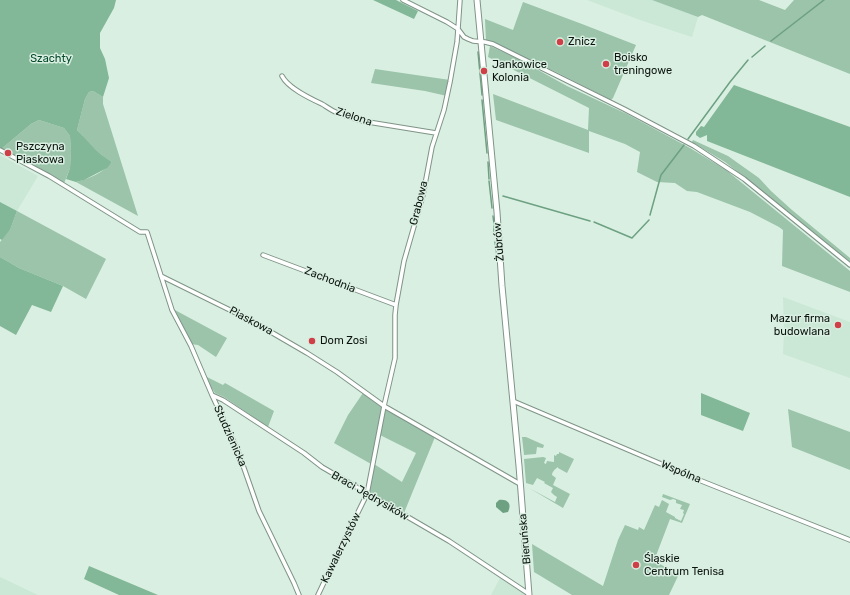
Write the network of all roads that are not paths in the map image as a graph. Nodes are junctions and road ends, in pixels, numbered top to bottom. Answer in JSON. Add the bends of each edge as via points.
{"nodes":[{"id":1,"x":403,"y":0,"type":"edge"},
{"id":2,"x":460,"y":0,"type":"edge"},
{"id":3,"x":477,"y":0,"type":"edge"},
{"id":4,"x":458,"y":29,"type":"junction"},
{"id":5,"x":481,"y":42,"type":"junction"},
{"id":6,"x":282,"y":76,"type":"dead end"},
{"id":7,"x":436,"y":133,"type":"junction"},
{"id":8,"x":0,"y":150,"type":"edge"},
{"id":9,"x":263,"y":255,"type":"dead end"},
{"id":10,"x":850,"y":265,"type":"edge"},
{"id":11,"x":162,"y":276,"type":"junction"},
{"id":12,"x":396,"y":305,"type":"junction"},
{"id":13,"x":212,"y":395,"type":"junction"},
{"id":14,"x":513,"y":401,"type":"junction"},
{"id":15,"x":384,"y":406,"type":"junction"},
{"id":16,"x":520,"y":484,"type":"junction"},
{"id":17,"x":367,"y":494,"type":"junction"},
{"id":18,"x":850,"y":540,"type":"edge"},
{"id":19,"x":299,"y":595,"type":"edge"},
{"id":20,"x":318,"y":595,"type":"edge"},
{"id":21,"x":529,"y":595,"type":"edge"}],
"edges":[{"from":1,"to":4,"type":"street"},
{"from":2,"to":4,"type":"street","name":"Grabowa"},
{"from":3,"to":5,"type":"main road","name":"Żubrów"},
{"from":4,"to":5,"type":"street","via":[[473,42]]},
{"from":4,"to":7,"type":"street","name":"Grabowa","via":[[450,82]]},
{"from":5,"to":10,"type":"street","via":[[493,44],[518,56],[694,146],[744,179]]},
{"from":5,"to":14,"type":"main road","name":"Żubrów"},
{"from":6,"to":7,"type":"street","name":"Zielona","via":[[284,81],[314,101],[352,119]]},
{"from":7,"to":12,"type":"street","name":"Grabowa","via":[[423,195],[404,261]]},
{"from":8,"to":11,"type":"street","via":[[49,176],[140,232],[147,232]]},
{"from":9,"to":12,"type":"street","name":"Zachodnia"},
{"from":11,"to":13,"type":"street","name":"Studzienicka","via":[[172,310]]},
{"from":11,"to":15,"type":"street","name":"Piaskowa","via":[[301,349]]},
{"from":12,"to":15,"type":"street","name":"Grabowa","via":[[395,358]]},
{"from":13,"to":17,"type":"street","name":"Braci Jędrysików"},
{"from":13,"to":19,"type":"street","name":"Studzienicka","via":[[238,451],[259,511]]},
{"from":14,"to":16,"type":"main road","name":"Żubrów"},
{"from":14,"to":18,"type":"street","name":"Wspólna","via":[[699,480]]},
{"from":15,"to":16,"type":"street","name":"Piaskowa"},
{"from":15,"to":17,"type":"street","name":"Kawalerzystów"},
{"from":16,"to":21,"type":"main road","name":"Bieruńska"},
{"from":17,"to":20,"type":"street","name":"Kawalerzystów"},
{"from":17,"to":21,"type":"street","name":"Braci Jędrysików","via":[[449,541]]}]}
